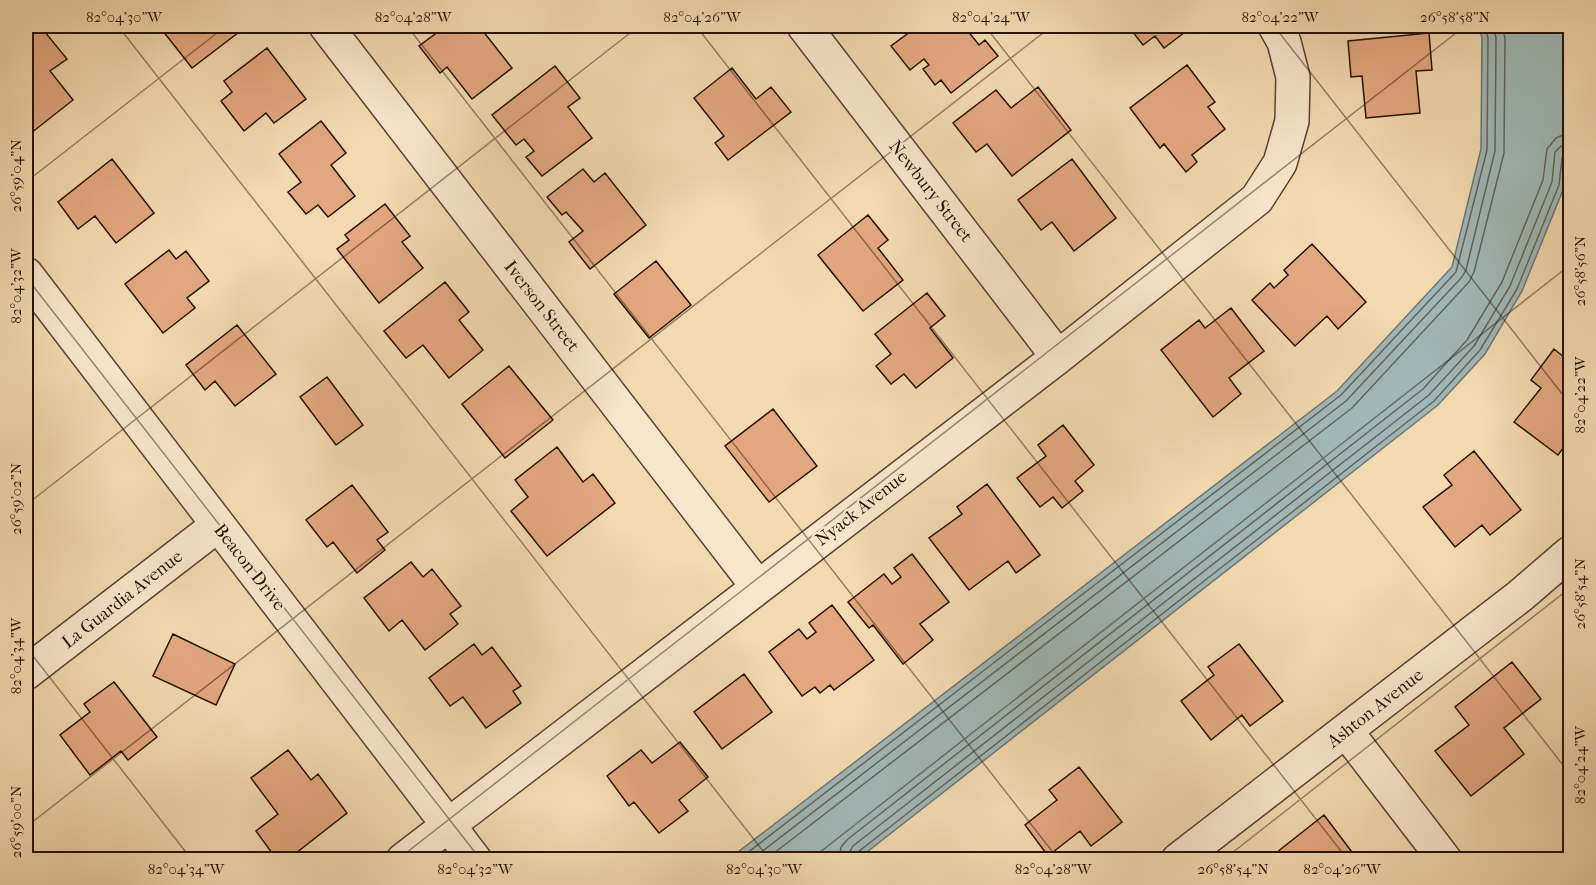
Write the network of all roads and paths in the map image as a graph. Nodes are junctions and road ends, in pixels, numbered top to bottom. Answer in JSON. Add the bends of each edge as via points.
{"nodes":[{"id":1,"x":326,"y":26,"type":"edge"},
{"id":2,"x":804,"y":26,"type":"edge"},
{"id":3,"x":1275,"y":26,"type":"edge"},
{"id":4,"x":26,"y":274,"type":"edge"},
{"id":5,"x":1058,"y":357,"type":"junction"},
{"id":6,"x":218,"y":525,"type":"junction"},
{"id":7,"x":1570,"y":553,"type":"edge"},
{"id":8,"x":758,"y":587,"type":"junction"},
{"id":9,"x":26,"y":673,"type":"edge"},
{"id":10,"x":1346,"y":730,"type":"junction"},
{"id":11,"x":448,"y":825,"type":"junction"},
{"id":12,"x":403,"y":860,"type":"edge"},
{"id":13,"x":475,"y":860,"type":"edge"},
{"id":14,"x":1178,"y":860,"type":"edge"},
{"id":15,"x":1444,"y":860,"type":"edge"}],
"edges":[{"from":1,"to":8,"type":"street","name":"Iverson Street"},
{"from":2,"to":5,"type":"street","name":"Newbury Street"},
{"from":3,"to":5,"type":"street","name":"Nyack Avenue","via":[[1284,42],[1293,77],[1292,121],[1280,163],[1257,200]]},
{"from":4,"to":6,"type":"street","name":"Beacon Drive"},
{"from":5,"to":8,"type":"street","name":"Nyack Avenue"},
{"from":6,"to":9,"type":"street","name":"La Guardia Avenue"},
{"from":6,"to":11,"type":"street","name":"Beacon Drive"},
{"from":7,"to":10,"type":"street","name":"Ashton Avenue"},
{"from":8,"to":11,"type":"street","name":"Nyack Avenue"},
{"from":10,"to":14,"type":"street","name":"Ashton Avenue"},
{"from":10,"to":15,"type":"street"},
{"from":11,"to":12,"type":"street","name":"Nyack Avenue"},
{"from":11,"to":13,"type":"street","name":"Beacon Drive"}]}
